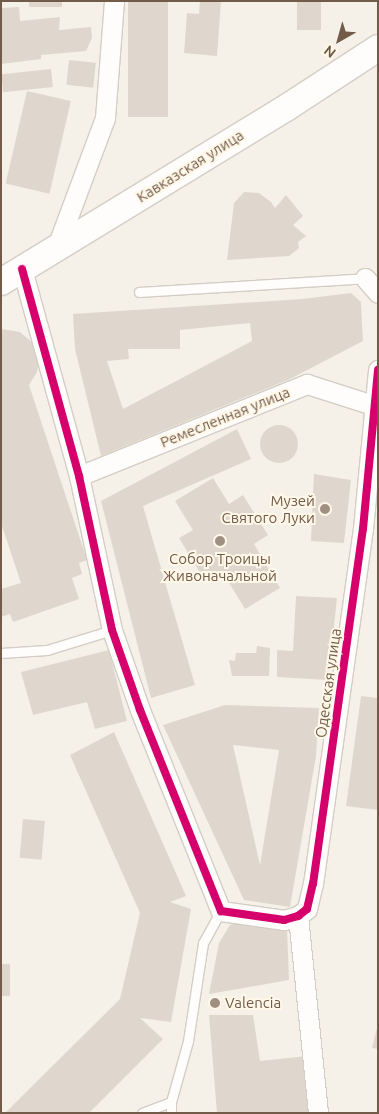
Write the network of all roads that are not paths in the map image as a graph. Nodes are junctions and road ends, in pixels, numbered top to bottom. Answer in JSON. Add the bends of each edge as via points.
{"nodes":[{"id":1,"x":114,"y":1,"type":"edge"},
{"id":2,"x":378,"y":48,"type":"edge"},
{"id":3,"x":56,"y":249,"type":"junction"},
{"id":4,"x":12,"y":275,"type":"edge"},
{"id":5,"x":365,"y":278,"type":"joint"},
{"id":6,"x":139,"y":292,"type":"dead end"},
{"id":7,"x":378,"y":292,"type":"edge"},
{"id":8,"x":378,"y":370,"type":"edge"},
{"id":9,"x":373,"y":405,"type":"junction"},
{"id":10,"x":79,"y":476,"type":"junction"},
{"id":11,"x":370,"y":528,"type":"edge"},
{"id":12,"x":112,"y":630,"type":"junction"},
{"id":13,"x":1,"y":653,"type":"edge"},
{"id":14,"x":221,"y":911,"type":"junction"},
{"id":15,"x":298,"y":916,"type":"junction"},
{"id":16,"x":170,"y":1102,"type":"junction"},
{"id":17,"x":142,"y":1113,"type":"edge"},
{"id":18,"x":171,"y":1113,"type":"edge"},
{"id":19,"x":318,"y":1113,"type":"edge"}],
"edges":[{"from":1,"to":3,"type":"street","via":[[105,118]]},
{"from":2,"to":3,"type":"main road","name":"Кавказская улица"},
{"from":3,"to":4,"type":"main road","name":"Кавказская улица"},
{"from":4,"to":10,"type":"street"},
{"from":5,"to":6,"type":"lane"},
{"from":5,"to":7,"type":"street"},
{"from":8,"to":9,"type":"street","name":"Одесская улица"},
{"from":9,"to":10,"type":"street","name":"Ремесленная улица","via":[[307,384]]},
{"from":9,"to":11,"type":"street","name":"Одесская улица"},
{"from":10,"to":12,"type":"street"},
{"from":11,"to":15,"type":"street","name":"Одесская улица","via":[[313,884],[307,909]]},
{"from":12,"to":13,"type":"lane","via":[[47,650]]},
{"from":12,"to":14,"type":"street","via":[[140,710]]},
{"from":14,"to":15,"type":"street","via":[[284,920]]},
{"from":14,"to":16,"type":"lane","via":[[203,943],[188,1041]]},
{"from":15,"to":19,"type":"street"},
{"from":16,"to":17,"type":"lane"},
{"from":16,"to":18,"type":"lane"}]}
